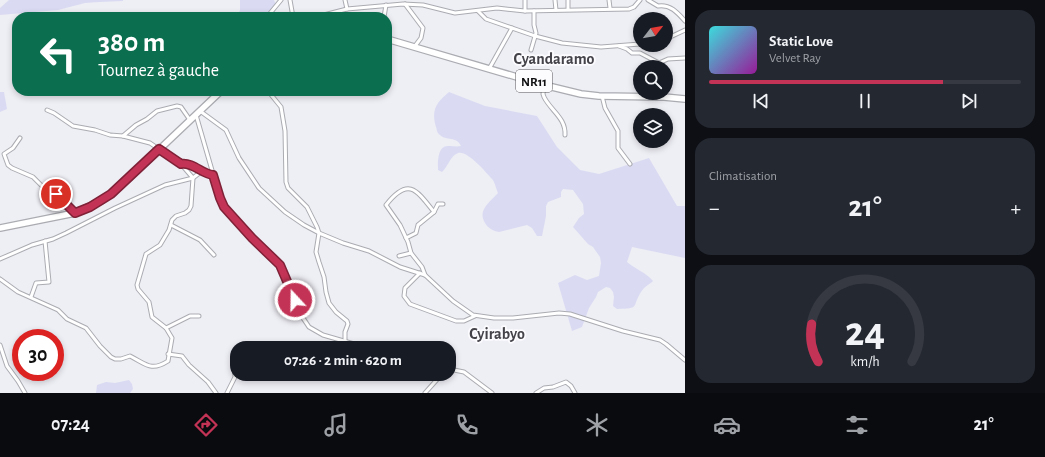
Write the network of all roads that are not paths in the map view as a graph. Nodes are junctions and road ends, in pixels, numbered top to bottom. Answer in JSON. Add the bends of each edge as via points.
{"nodes":[{"id":1,"x":281,"y":0,"type":"edge"},
{"id":2,"x":345,"y":0,"type":"edge"},
{"id":3,"x":394,"y":0,"type":"edge"},
{"id":4,"x":525,"y":0,"type":"edge"},
{"id":5,"x":555,"y":0,"type":"edge"},
{"id":6,"x":568,"y":0,"type":"edge"},
{"id":7,"x":609,"y":0,"type":"edge"},
{"id":8,"x":640,"y":0,"type":"edge"},
{"id":9,"x":648,"y":0,"type":"edge"},
{"id":10,"x":291,"y":1,"type":"edge"},
{"id":11,"x":397,"y":4,"type":"junction"},
{"id":12,"x":405,"y":4,"type":"junction"},
{"id":13,"x":386,"y":5,"type":"junction"},
{"id":14,"x":610,"y":8,"type":"junction"},
{"id":15,"x":347,"y":9,"type":"junction"},
{"id":16,"x":568,"y":9,"type":"junction"},
{"id":17,"x":534,"y":10,"type":"junction"},
{"id":18,"x":556,"y":10,"type":"junction"},
{"id":19,"x":478,"y":11,"type":"junction"},
{"id":20,"x":526,"y":11,"type":"junction"},
{"id":21,"x":271,"y":12,"type":"edge"},
{"id":22,"x":292,"y":12,"type":"edge"},
{"id":23,"x":335,"y":12,"type":"edge"},
{"id":24,"x":385,"y":12,"type":"edge"},
{"id":25,"x":685,"y":20,"type":"edge"},
{"id":26,"x":512,"y":28,"type":"junction"},
{"id":27,"x":685,"y":30,"type":"edge"},
{"id":28,"x":535,"y":36,"type":"junction"},
{"id":29,"x":673,"y":36,"type":"edge"},
{"id":30,"x":392,"y":39,"type":"edge"},
{"id":31,"x":633,"y":45,"type":"edge"},
{"id":32,"x":415,"y":46,"type":"junction"},
{"id":33,"x":617,"y":46,"type":"junction"},
{"id":34,"x":531,"y":50,"type":"dead end"},
{"id":35,"x":685,"y":58,"type":"edge"},
{"id":36,"x":652,"y":60,"type":"edge"},
{"id":37,"x":666,"y":60,"type":"edge"},
{"id":38,"x":489,"y":69,"type":"junction"},
{"id":39,"x":544,"y":85,"type":"junction"},
{"id":40,"x":633,"y":95,"type":"edge"},
{"id":41,"x":217,"y":96,"type":"edge"},
{"id":42,"x":272,"y":96,"type":"edge"},
{"id":43,"x":602,"y":96,"type":"junction"},
{"id":44,"x":673,"y":98,"type":"edge"},
{"id":45,"x":685,"y":99,"type":"edge"},
{"id":46,"x":47,"y":110,"type":"dead end"},
{"id":47,"x":198,"y":113,"type":"junction"},
{"id":48,"x":190,"y":120,"type":"junction"},
{"id":49,"x":565,"y":135,"type":"dead end"},
{"id":50,"x":123,"y":136,"type":"junction"},
{"id":51,"x":20,"y":138,"type":"dead end"},
{"id":52,"x":159,"y":149,"type":"junction"},
{"id":53,"x":181,"y":164,"type":"junction"},
{"id":54,"x":630,"y":164,"type":"dead end"},
{"id":55,"x":202,"y":170,"type":"junction"},
{"id":56,"x":213,"y":175,"type":"junction"},
{"id":57,"x":193,"y":178,"type":"junction"},
{"id":58,"x":443,"y":204,"type":"dead end"},
{"id":59,"x":434,"y":212,"type":"junction"},
{"id":60,"x":75,"y":213,"type":"junction"},
{"id":61,"x":170,"y":225,"type":"junction"},
{"id":62,"x":0,"y":228,"type":"edge"},
{"id":63,"x":319,"y":233,"type":"junction"},
{"id":64,"x":406,"y":238,"type":"junction"},
{"id":65,"x":44,"y":241,"type":"junction"},
{"id":66,"x":411,"y":253,"type":"junction"},
{"id":67,"x":214,"y":255,"type":"dead end"},
{"id":68,"x":399,"y":256,"type":"dead end"},
{"id":69,"x":0,"y":259,"type":"edge"},
{"id":70,"x":420,"y":273,"type":"junction"},
{"id":71,"x":425,"y":275,"type":"junction"},
{"id":72,"x":0,"y":279,"type":"edge"},
{"id":73,"x":31,"y":297,"type":"junction"},
{"id":74,"x":199,"y":316,"type":"dead end"},
{"id":75,"x":476,"y":316,"type":"junction"},
{"id":76,"x":166,"y":328,"type":"junction"},
{"id":77,"x":345,"y":341,"type":"joint"},
{"id":78,"x":0,"y":345,"type":"edge"},
{"id":79,"x":168,"y":354,"type":"junction"},
{"id":80,"x":685,"y":360,"type":"edge"},
{"id":81,"x":456,"y":370,"type":"edge"},
{"id":82,"x":233,"y":381,"type":"edge"},
{"id":83,"x":436,"y":381,"type":"edge"},
{"id":84,"x":488,"y":392,"type":"edge"},
{"id":85,"x":25,"y":393,"type":"edge"},
{"id":86,"x":216,"y":393,"type":"edge"},
{"id":87,"x":227,"y":393,"type":"edge"},
{"id":88,"x":425,"y":393,"type":"edge"},
{"id":89,"x":492,"y":393,"type":"edge"},
{"id":90,"x":536,"y":393,"type":"edge"},
{"id":91,"x":575,"y":393,"type":"edge"}],
"edges":[{"from":1,"to":21,"type":"street"},
{"from":2,"to":15,"type":"street"},
{"from":3,"to":11,"type":"street"},
{"from":4,"to":20,"type":"street"},
{"from":5,"to":18,"type":"street"},
{"from":6,"to":16,"type":"street"},
{"from":7,"to":14,"type":"street"},
{"from":8,"to":14,"type":"street","via":[[632,8]]},
{"from":9,"to":25,"type":"street","via":[[658,6],[664,5],[674,9]]},
{"from":10,"to":22,"type":"street"},
{"from":11,"to":12,"type":"street"},
{"from":11,"to":13,"type":"street"},
{"from":12,"to":19,"type":"street","via":[[455,13]]},
{"from":12,"to":32,"type":"street","via":[[423,28],[421,38]]},
{"from":13,"to":15,"type":"street"},
{"from":13,"to":24,"type":"street"},
{"from":14,"to":16,"type":"street"},
{"from":15,"to":23,"type":"street"},
{"from":16,"to":18,"type":"street"},
{"from":17,"to":18,"type":"street"},
{"from":17,"to":20,"type":"street"},
{"from":17,"to":28,"type":"street"},
{"from":19,"to":20,"type":"street","via":[[497,8]]},
{"from":19,"to":26,"type":"street","via":[[486,19]]},
{"from":26,"to":28,"type":"street"},
{"from":26,"to":38,"type":"street"},
{"from":27,"to":29,"type":"street"},
{"from":28,"to":33,"type":"street","via":[[562,44]]},
{"from":28,"to":34,"type":"street"},
{"from":30,"to":32,"type":"highway","number":"NR11"},
{"from":31,"to":33,"type":"street"},
{"from":32,"to":38,"type":"highway","number":"NR11"},
{"from":33,"to":36,"type":"street"},
{"from":35,"to":37,"type":"street"},
{"from":38,"to":39,"type":"highway","number":"NR11"},
{"from":39,"to":43,"type":"highway","number":"NR11"},
{"from":39,"to":49,"type":"street","via":[[544,97],[563,122]]},
{"from":40,"to":43,"type":"highway","number":"NR11"},
{"from":41,"to":47,"type":"highway"},
{"from":42,"to":63,"type":"street","via":[[281,107],[288,188],[307,207]]},
{"from":43,"to":54,"type":"street","via":[[618,131],[618,148]]},
{"from":44,"to":45,"type":"highway","number":"NR11"},
{"from":46,"to":50,"type":"street","via":[[73,126]]},
{"from":47,"to":48,"type":"highway"},
{"from":47,"to":56,"type":"street"},
{"from":47,"to":63,"type":"street","via":[[226,130],[237,154],[268,198]]},
{"from":48,"to":50,"type":"street","via":[[177,106],[157,111]]},
{"from":48,"to":52,"type":"highway"},
{"from":50,"to":52,"type":"street","via":[[150,143]]},
{"from":51,"to":60,"type":"street","via":[[14,148],[4,154],[8,165],[33,177]]},
{"from":52,"to":53,"type":"street"},
{"from":52,"to":60,"type":"highway","via":[[111,194]]},
{"from":53,"to":55,"type":"street","via":[[187,163]]},
{"from":53,"to":57,"type":"street"},
{"from":55,"to":56,"type":"street"},
{"from":55,"to":57,"type":"street"},
{"from":56,"to":77,"type":"street","via":[[224,207],[280,265],[304,321],[319,334]]},
{"from":57,"to":61,"type":"street","via":[[191,206],[185,213],[176,216]]},
{"from":57,"to":65,"type":"street","via":[[166,185]]},
{"from":58,"to":59,"type":"street","via":[[438,204]]},
{"from":59,"to":64,"type":"street","via":[[418,225],[416,233]]},
{"from":59,"to":64,"type":"street","via":[[416,191],[408,188],[396,193],[386,206]]},
{"from":60,"to":62,"type":"highway"},
{"from":61,"to":67,"type":"street","via":[[200,240]]},
{"from":61,"to":76,"type":"street","via":[[160,245],[146,254],[137,287],[149,302],[152,317]]},
{"from":63,"to":70,"type":"street"},
{"from":63,"to":77,"type":"street","via":[[317,258],[330,303],[347,321]]},
{"from":64,"to":66,"type":"street"},
{"from":65,"to":69,"type":"street"},
{"from":65,"to":73,"type":"street","via":[[49,282],[36,283]]},
{"from":66,"to":68,"type":"street"},
{"from":66,"to":71,"type":"street"},
{"from":70,"to":71,"type":"street"},
{"from":70,"to":75,"type":"street","via":[[405,288],[404,296],[410,304],[456,321]]},
{"from":71,"to":75,"type":"street","via":[[465,311]]},
{"from":72,"to":73,"type":"street","via":[[18,292]]},
{"from":73,"to":79,"type":"street","via":[[86,328],[115,359],[130,356],[150,367],[168,362]]},
{"from":74,"to":76,"type":"street","via":[[190,316]]},
{"from":75,"to":80,"type":"street","via":[[513,318],[570,314],[660,340]]},
{"from":76,"to":79,"type":"street","via":[[172,338]]},
{"from":78,"to":85,"type":"street","via":[[7,366]]},
{"from":79,"to":86,"type":"street","via":[[182,356]]},
{"from":81,"to":84,"type":"street","via":[[464,372]]},
{"from":82,"to":87,"type":"street"},
{"from":83,"to":88,"type":"street"},
{"from":84,"to":89,"type":"street"},
{"from":90,"to":91,"type":"street","via":[[566,382]]}]}
